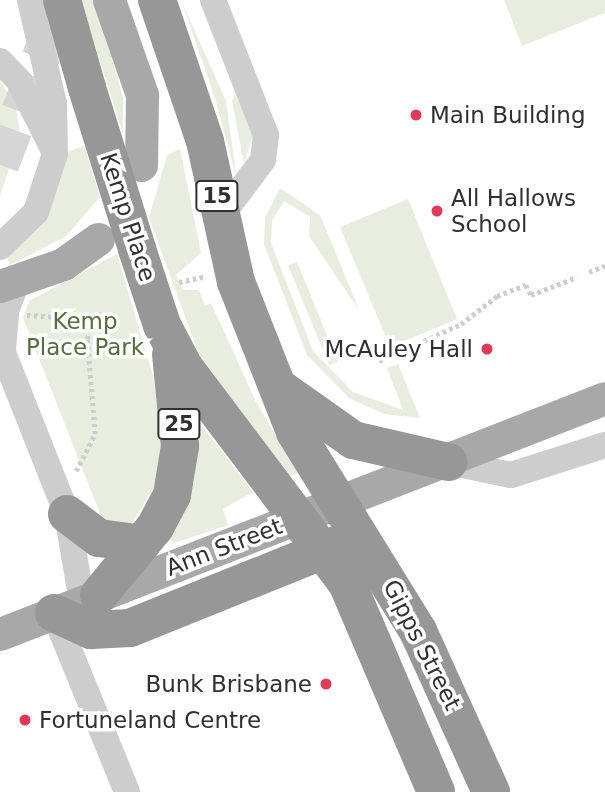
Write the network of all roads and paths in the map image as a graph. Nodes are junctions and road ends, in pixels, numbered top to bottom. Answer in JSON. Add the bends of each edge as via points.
{"nodes":[{"id":1,"x":30,"y":0,"type":"edge"},
{"id":2,"x":62,"y":0,"type":"edge"},
{"id":3,"x":109,"y":0,"type":"edge"},
{"id":4,"x":157,"y":0,"type":"edge"},
{"id":5,"x":214,"y":0,"type":"edge"},
{"id":6,"x":0,"y":61,"type":"edge"},
{"id":7,"x":55,"y":154,"type":"junction"},
{"id":8,"x":141,"y":165,"type":"dead end"},
{"id":9,"x":221,"y":216,"type":"junction"},
{"id":10,"x":98,"y":239,"type":"dead end"},
{"id":11,"x":0,"y":247,"type":"edge"},
{"id":12,"x":605,"y":266,"type":"edge"},
{"id":13,"x":589,"y":272,"type":"dead end"},
{"id":14,"x":577,"y":277,"type":"dead end"},
{"id":15,"x":179,"y":282,"type":"dead end"},
{"id":16,"x":206,"y":284,"type":"dead end"},
{"id":17,"x":8,"y":292,"type":"edge"},
{"id":18,"x":105,"y":311,"type":"dead end"},
{"id":19,"x":93,"y":319,"type":"junction"},
{"id":20,"x":167,"y":338,"type":"junction"},
{"id":21,"x":1,"y":347,"type":"edge"},
{"id":22,"x":379,"y":361,"type":"dead end"},
{"id":23,"x":281,"y":390,"type":"junction"},
{"id":24,"x":605,"y":398,"type":"edge"},
{"id":25,"x":605,"y":445,"type":"edge"},
{"id":26,"x":448,"y":462,"type":"junction"},
{"id":27,"x":76,"y":471,"type":"dead end"},
{"id":28,"x":67,"y":514,"type":"junction"},
{"id":29,"x":302,"y":518,"type":"junction"},
{"id":30,"x":351,"y":519,"type":"junction"},
{"id":31,"x":142,"y":544,"type":"junction"},
{"id":32,"x":326,"y":548,"type":"junction"},
{"id":33,"x":78,"y":604,"type":"junction"},
{"id":34,"x":0,"y":634,"type":"edge"},
{"id":35,"x":123,"y":784,"type":"edge"},
{"id":36,"x":436,"y":792,"type":"edge"},
{"id":37,"x":491,"y":792,"type":"edge"}],
"edges":[{"from":1,"to":7,"type":"street","via":[[54,104]]},
{"from":2,"to":20,"type":"highway","name":"Kemp Place","bridge":true},
{"from":3,"to":8,"type":"main road","via":[[142,95]]},
{"from":4,"to":9,"type":"highway","number":"15","via":[[205,141]]},
{"from":5,"to":9,"type":"street","via":[[266,135],[263,160]]},
{"from":6,"to":7,"type":"street","via":[[19,81]]},
{"from":7,"to":11,"type":"street","via":[[36,212]]},
{"from":9,"to":23,"type":"highway","number":"15","via":[[242,300]]},
{"from":10,"to":17,"type":"main road","via":[[63,264]]},
{"from":12,"to":13,"type":"path"},
{"from":14,"to":22,"type":"path","via":[[531,295],[526,285],[497,296],[461,324]]},
{"from":15,"to":16,"type":"path","via":[[201,273]]},
{"from":17,"to":19,"type":"path"},
{"from":17,"to":21,"type":"street"},
{"from":18,"to":19,"type":"path"},
{"from":19,"to":27,"type":"path","via":[[86,353],[95,434]]},
{"from":20,"to":29,"type":"highway","name":"Kemp Place","via":[[225,429]]},
{"from":20,"to":31,"type":"highway","number":"25","via":[[178,413],[177,477]]},
{"from":21,"to":28,"type":"street"},
{"from":23,"to":26,"type":"highway","via":[[353,440]]},
{"from":23,"to":30,"type":"highway","number":"15","via":[[295,432]]},
{"from":24,"to":26,"type":"main road","name":"Ann Street"},
{"from":25,"to":26,"type":"street","via":[[511,475]]},
{"from":26,"to":30,"type":"main road","name":"Ann Street"},
{"from":28,"to":31,"type":"highway","via":[[99,538]]},
{"from":28,"to":33,"type":"street"},
{"from":29,"to":30,"type":"main road","name":"Ann Street"},
{"from":29,"to":32,"type":"highway","name":"Gipps Street"},
{"from":29,"to":33,"type":"main road","name":"Ann Street"},
{"from":30,"to":32,"type":"highway"},
{"from":30,"to":37,"type":"highway","name":"Gipps Street","number":"15","via":[[418,631]]},
{"from":31,"to":33,"type":"highway","number":"25"},
{"from":32,"to":33,"type":"highway","via":[[130,628],[91,630]]},
{"from":32,"to":36,"type":"highway","name":"Gipps Street","via":[[367,627]]},
{"from":33,"to":34,"type":"main road","name":"Ann Street","number":"25"},
{"from":33,"to":35,"type":"street"}]}
